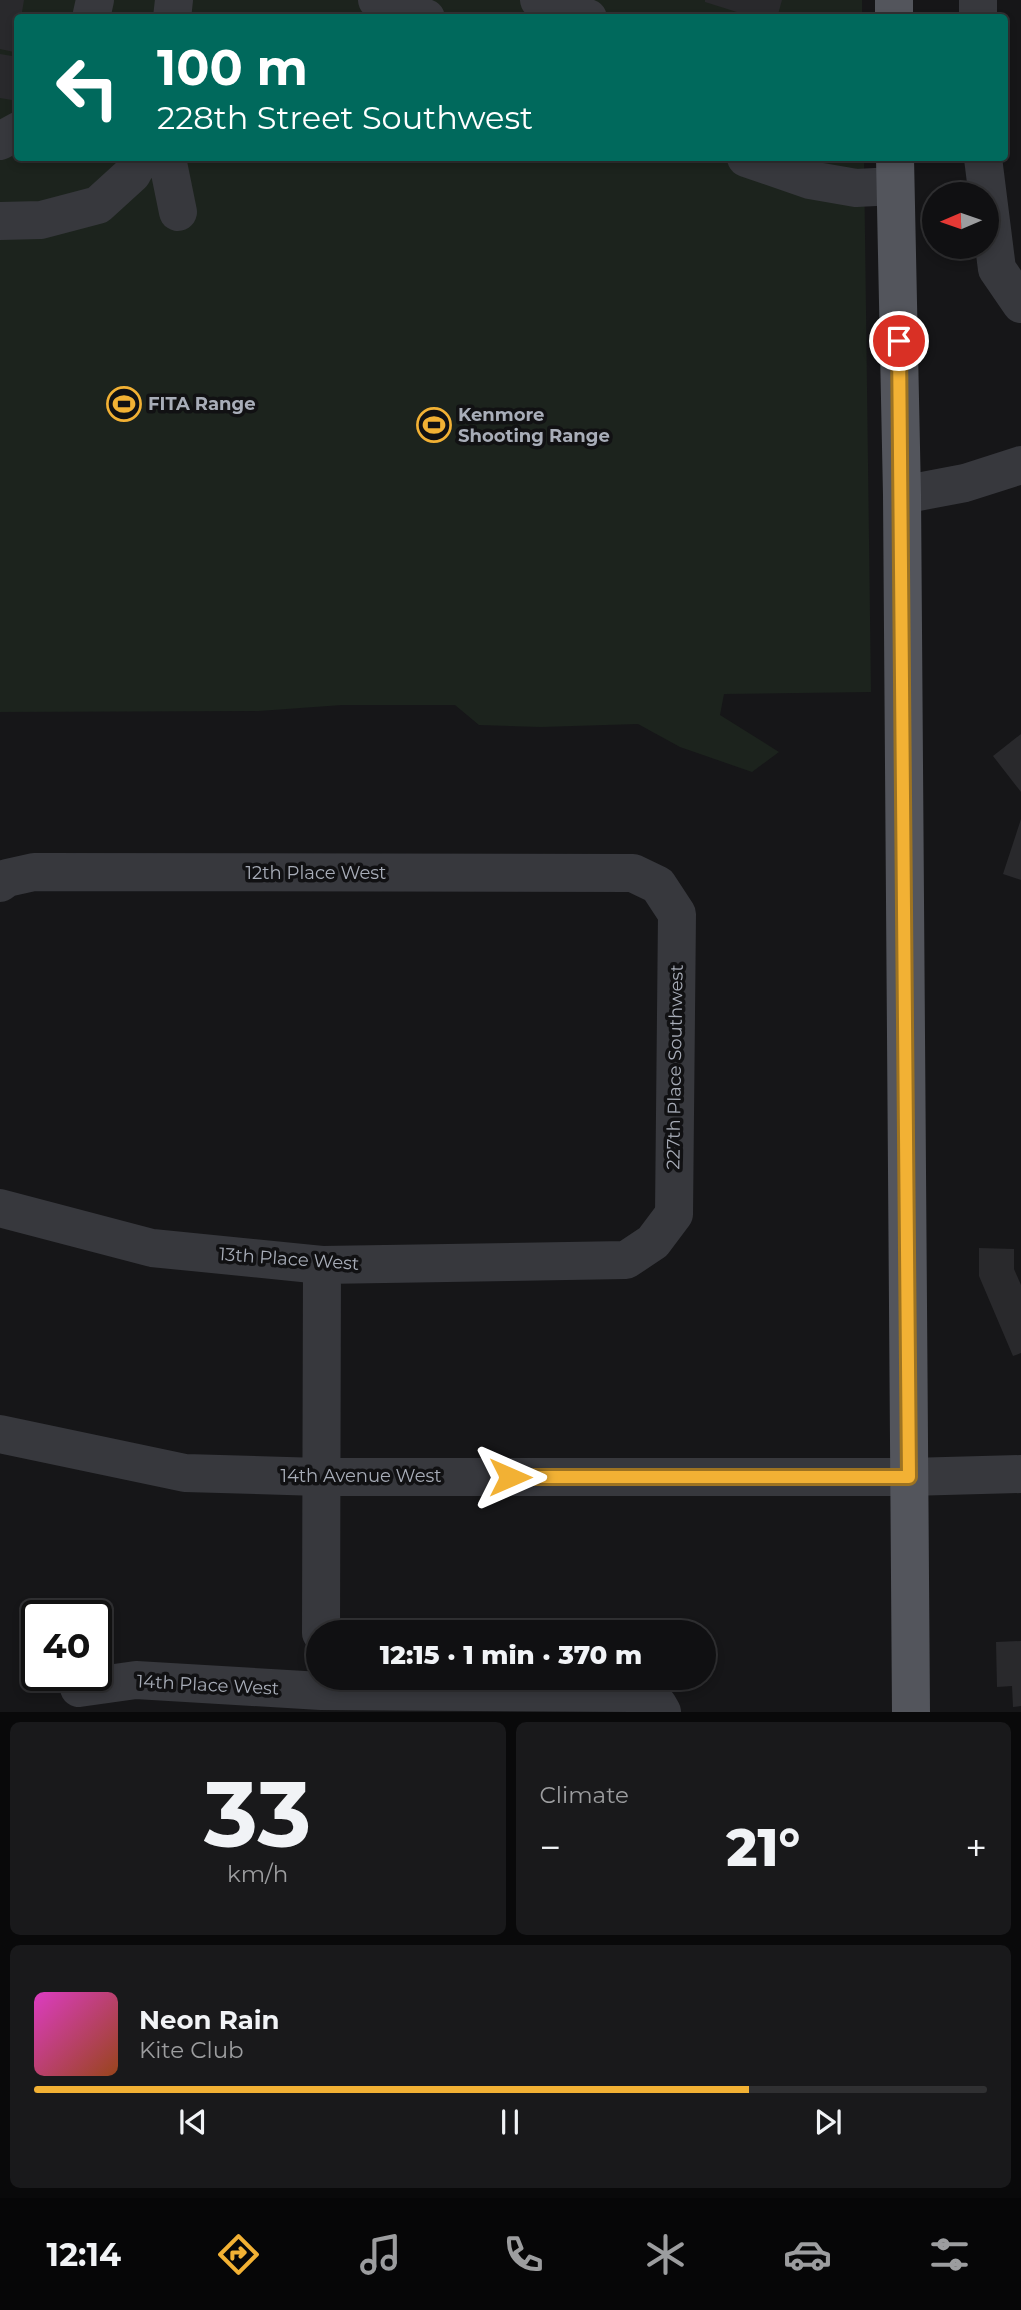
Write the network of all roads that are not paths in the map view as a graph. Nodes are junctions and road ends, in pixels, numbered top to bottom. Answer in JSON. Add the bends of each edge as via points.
{"nodes":[{"id":1,"x":377,"y":0,"type":"edge"},
{"id":2,"x":539,"y":0,"type":"edge"},
{"id":3,"x":415,"y":14,"type":"edge"},
{"id":4,"x":577,"y":14,"type":"edge"},
{"id":5,"x":139,"y":161,"type":"edge"},
{"id":6,"x":168,"y":161,"type":"edge"},
{"id":7,"x":755,"y":161,"type":"edge"},
{"id":8,"x":983,"y":161,"type":"edge"},
{"id":9,"x":895,"y":172,"type":"edge"},
{"id":10,"x":178,"y":212,"type":"dead end"},
{"id":11,"x":0,"y":221,"type":"edge"},
{"id":12,"x":1021,"y":304,"type":"edge"},
{"id":13,"x":1021,"y":465,"type":"edge"},
{"id":14,"x":902,"y":495,"type":"junction"},
{"id":15,"x":633,"y":873,"type":"joint"},
{"id":16,"x":0,"y":883,"type":"edge"},
{"id":17,"x":0,"y":1208,"type":"edge"},
{"id":18,"x":626,"y":1261,"type":"joint"},
{"id":19,"x":322,"y":1265,"type":"junction"},
{"id":20,"x":0,"y":1434,"type":"edge"},
{"id":21,"x":1021,"y":1474,"type":"edge"},
{"id":22,"x":320,"y":1477,"type":"junction"},
{"id":23,"x":909,"y":1477,"type":"junction"},
{"id":24,"x":321,"y":1620,"type":"edge"},
{"id":25,"x":112,"y":1683,"type":"edge"},
{"id":26,"x":321,"y":1694,"type":"edge"},
{"id":27,"x":647,"y":1702,"type":"edge"},
{"id":28,"x":911,"y":1712,"type":"edge"}],
"edges":[{"from":1,"to":3,"type":"street"},
{"from":2,"to":4,"type":"street"},
{"from":5,"to":11,"type":"street","via":[[132,174],[98,205],[41,220]]},
{"from":6,"to":10,"type":"street"},
{"from":7,"to":9,"type":"street","via":[[810,180],[856,188]]},
{"from":8,"to":12,"type":"street","via":[[998,269]]},
{"from":9,"to":14,"type":"main road"},
{"from":13,"to":14,"type":"street","via":[[965,483]]},
{"from":14,"to":23,"type":"main road"},
{"from":15,"to":16,"type":"street","name":"12th Place West","via":[[34,872]]},
{"from":15,"to":18,"type":"street","name":"227th Place Southwest","via":[[658,886],[677,914],[674,1214],[653,1242]]},
{"from":17,"to":19,"type":"street","name":"13th Place West","via":[[152,1248]]},
{"from":18,"to":19,"type":"street","name":"13th Place West"},
{"from":19,"to":22,"type":"street"},
{"from":20,"to":22,"type":"street","name":"14th Avenue West","via":[[185,1473]]},
{"from":21,"to":23,"type":"street","name":"14th Avenue West"},
{"from":22,"to":23,"type":"street","name":"14th Avenue West"},
{"from":22,"to":24,"type":"street"},
{"from":23,"to":28,"type":"main road"},
{"from":25,"to":26,"type":"street","name":"14th Place West","via":[[136,1680]]},
{"from":26,"to":27,"type":"street","name":"14th Place West"}]}
